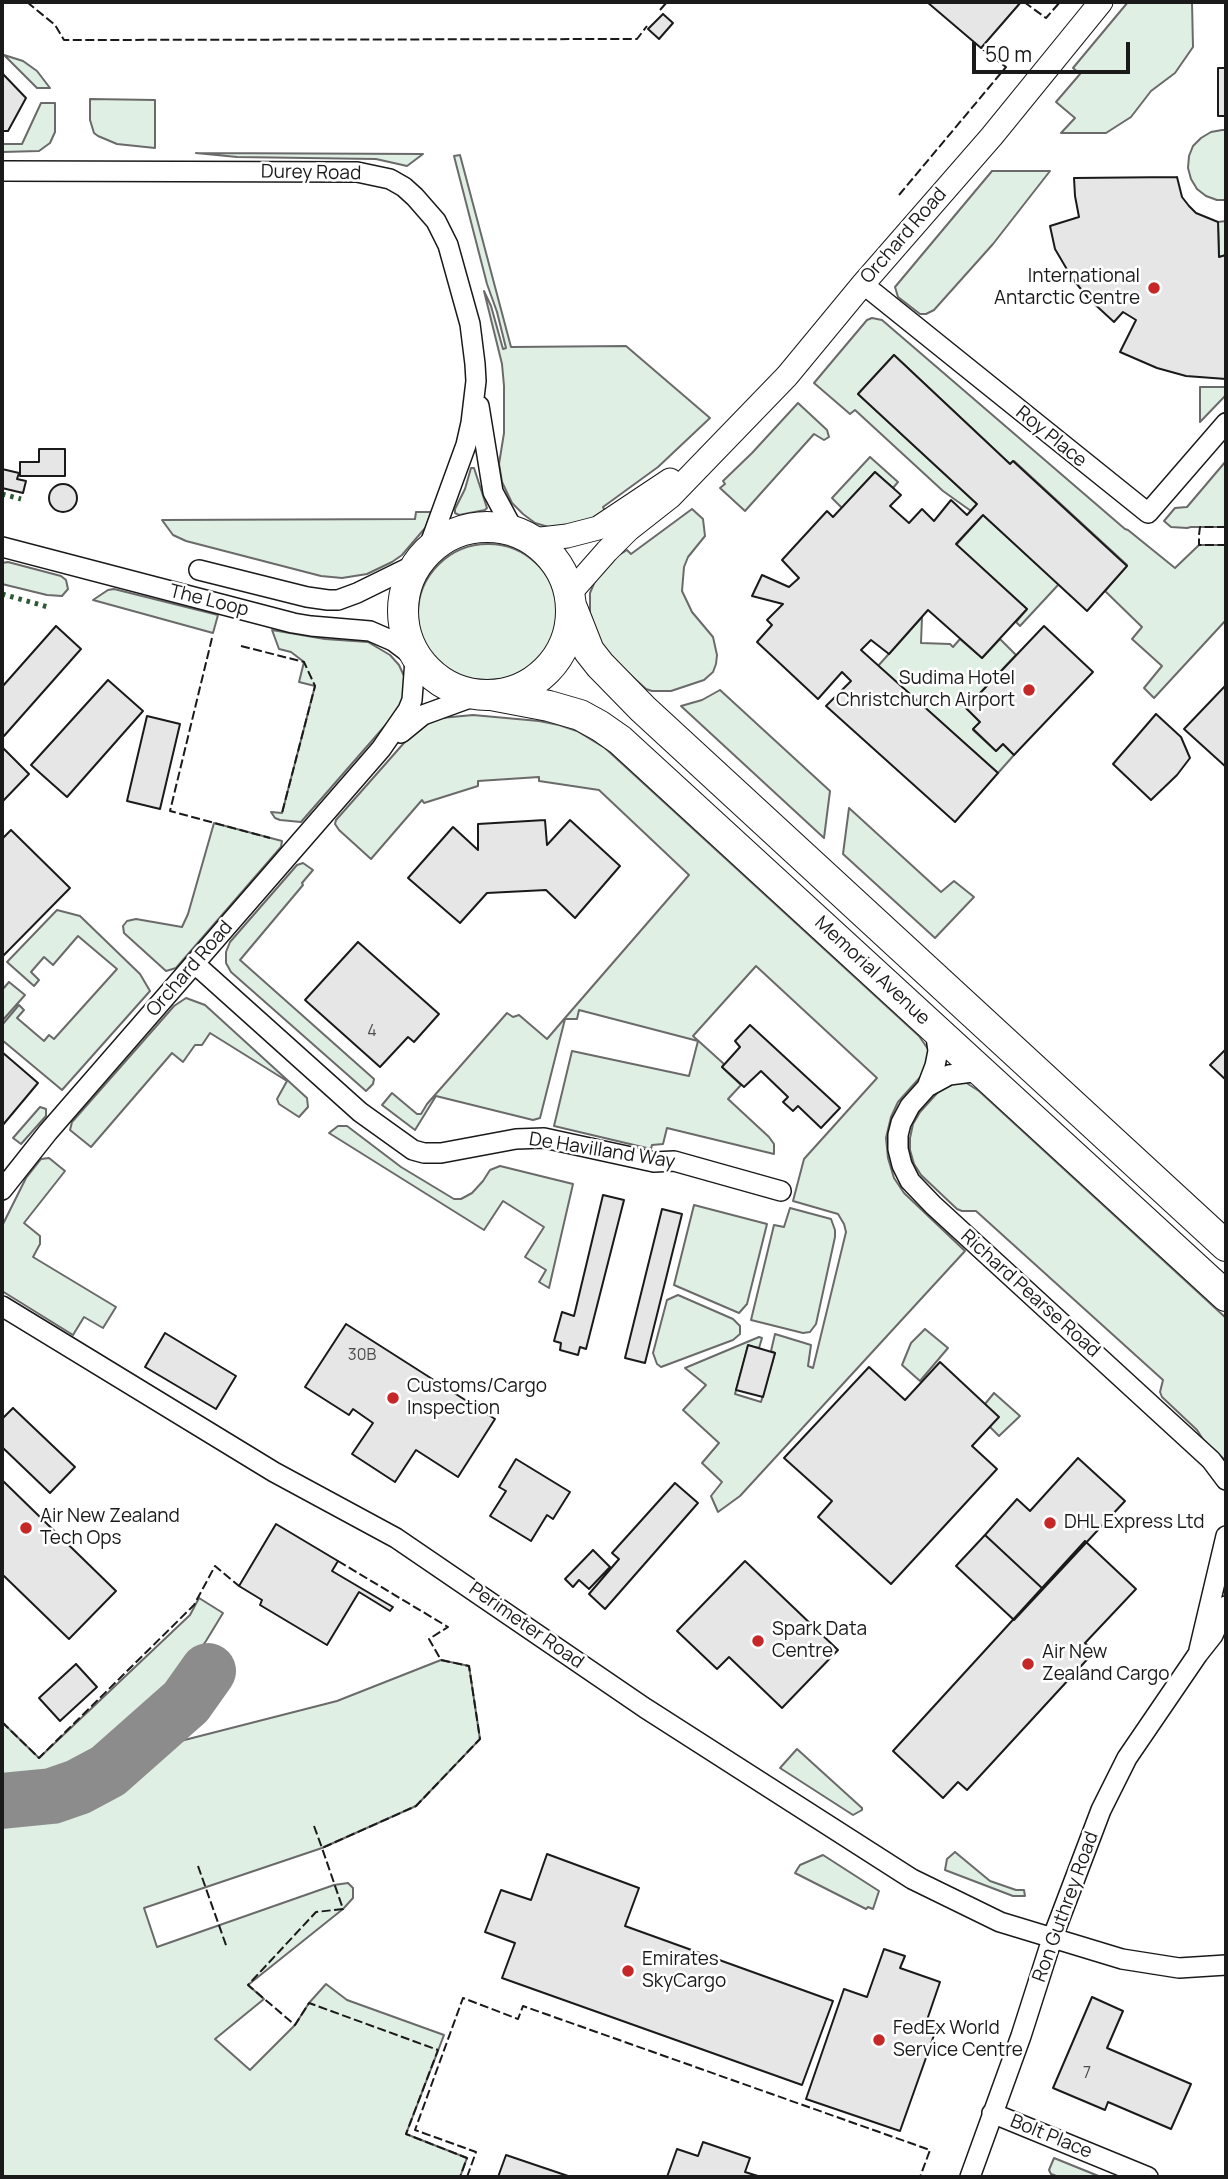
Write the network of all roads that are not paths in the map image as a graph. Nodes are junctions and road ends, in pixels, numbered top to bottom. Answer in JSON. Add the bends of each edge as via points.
{"nodes":[{"id":1,"x":1101,"y":2,"type":"edge"},
{"id":2,"x":2,"y":171,"type":"edge"},
{"id":3,"x":863,"y":284,"type":"junction"},
{"id":4,"x":475,"y":381,"type":"junction"},
{"id":5,"x":1226,"y":424,"type":"edge"},
{"id":6,"x":701,"y":464,"type":"junction"},
{"id":7,"x":523,"y":536,"type":"junction"},
{"id":8,"x":2,"y":547,"type":"edge"},
{"id":9,"x":423,"y":557,"type":"junction"},
{"id":10,"x":199,"y":570,"type":"dead end"},
{"id":11,"x":571,"y":600,"type":"junction"},
{"id":12,"x":414,"y":658,"type":"junction"},
{"id":13,"x":484,"y":695,"type":"junction"},
{"id":14,"x":381,"y":750,"type":"junction"},
{"id":15,"x":195,"y":964,"type":"junction"},
{"id":16,"x":935,"y":1030,"type":"junction"},
{"id":17,"x":980,"y":1071,"type":"junction"},
{"id":18,"x":927,"y":1087,"type":"junction"},
{"id":19,"x":2,"y":1190,"type":"edge"},
{"id":20,"x":781,"y":1191,"type":"dead end"},
{"id":21,"x":1226,"y":1246,"type":"edge"},
{"id":22,"x":1226,"y":1296,"type":"edge"},
{"id":23,"x":2,"y":1307,"type":"edge"},
{"id":24,"x":1226,"y":1480,"type":"edge"},
{"id":25,"x":1226,"y":1536,"type":"edge"},
{"id":26,"x":1226,"y":1606,"type":"edge"},
{"id":27,"x":1198,"y":1654,"type":"junction"},
{"id":28,"x":1052,"y":1939,"type":"junction"},
{"id":29,"x":1226,"y":1965,"type":"edge"},
{"id":30,"x":992,"y":2113,"type":"junction"},
{"id":31,"x":970,"y":2177,"type":"edge"},
{"id":32,"x":1148,"y":2177,"type":"edge"}],
"edges":[{"from":1,"to":3,"type":"street","name":"Orchard Road"},
{"from":2,"to":4,"type":"street","name":"Durey Road","via":[[357,172],[390,179],[415,197],[436,221],[448,245],[470,324]]},
{"from":3,"to":5,"type":"street","name":"Roy Place","via":[[1148,513]]},
{"from":3,"to":6,"type":"street","name":"Orchard Road","via":[[787,376]]},
{"from":4,"to":7,"type":"street","name":"Durey Road","via":[[493,492]]},
{"from":4,"to":9,"type":"street","name":"Durey Road","via":[[466,445]]},
{"from":6,"to":7,"type":"street","name":"Orchard Road","via":[[598,528],[568,537]]},
{"from":6,"to":11,"type":"street","name":"Orchard Road","via":[[607,551]]},
{"from":7,"to":9,"type":"main road","via":[[499,528],[468,529],[439,542]]},
{"from":7,"to":11,"type":"main road","via":[[559,565]]},
{"from":8,"to":12,"type":"street","name":"The Loop","via":[[293,623],[370,631],[393,641]]},
{"from":9,"to":10,"type":"street","name":"The Loop","via":[[338,600],[307,597]]},
{"from":9,"to":12,"type":"main road","via":[[403,602]]},
{"from":11,"to":13,"type":"main road","via":[[567,640],[550,668],[523,688]]},
{"from":11,"to":21,"type":"main road","name":"Memorial Avenue","via":[[589,651],[643,709]]},
{"from":12,"to":13,"type":"main road","via":[[453,688]]},
{"from":12,"to":14,"type":"street","name":"Orchard Road","via":[[412,700]]},
{"from":13,"to":14,"type":"street","name":"Orchard Road","via":[[423,715]]},
{"from":13,"to":16,"type":"main road","name":"Memorial Avenue","via":[[580,715],[620,740]]},
{"from":14,"to":15,"type":"street","name":"Orchard Road"},
{"from":15,"to":19,"type":"street","name":"Orchard Road"},
{"from":15,"to":20,"type":"street","name":"De Havilland Way","via":[[345,1099],[413,1150],[440,1153],[544,1138],[654,1162],[674,1161]]},
{"from":16,"to":17,"type":"main road","name":"Memorial Avenue"},
{"from":16,"to":18,"type":"street","name":"Richard Pearse Road","via":[[936,1063]]},
{"from":17,"to":18,"type":"street","via":[[949,1076]]},
{"from":17,"to":22,"type":"main road","name":"Memorial Avenue"},
{"from":18,"to":24,"type":"street","name":"Richard Pearse Road","via":[[910,1106],[898,1135],[902,1166],[910,1181],[1187,1437]]},
{"from":23,"to":28,"type":"street","name":"Perimeter Road","via":[[274,1472],[396,1538],[645,1708],[912,1879],[1000,1922]]},
{"from":25,"to":27,"type":"street","name":"Ron Guthrey Road"},
{"from":26,"to":27,"type":"street","name":"Ron Guthrey Road"},
{"from":27,"to":28,"type":"street","name":"Ron Guthrey Road","via":[[1111,1789]]},
{"from":28,"to":29,"type":"street","name":"Perimeter Road","via":[[1161,1967]]},
{"from":28,"to":30,"type":"street","name":"Ron Guthrey Road"},
{"from":30,"to":31,"type":"street","name":"Ron Guthrey Road"},
{"from":30,"to":32,"type":"street","name":"Bolt Place"}]}
